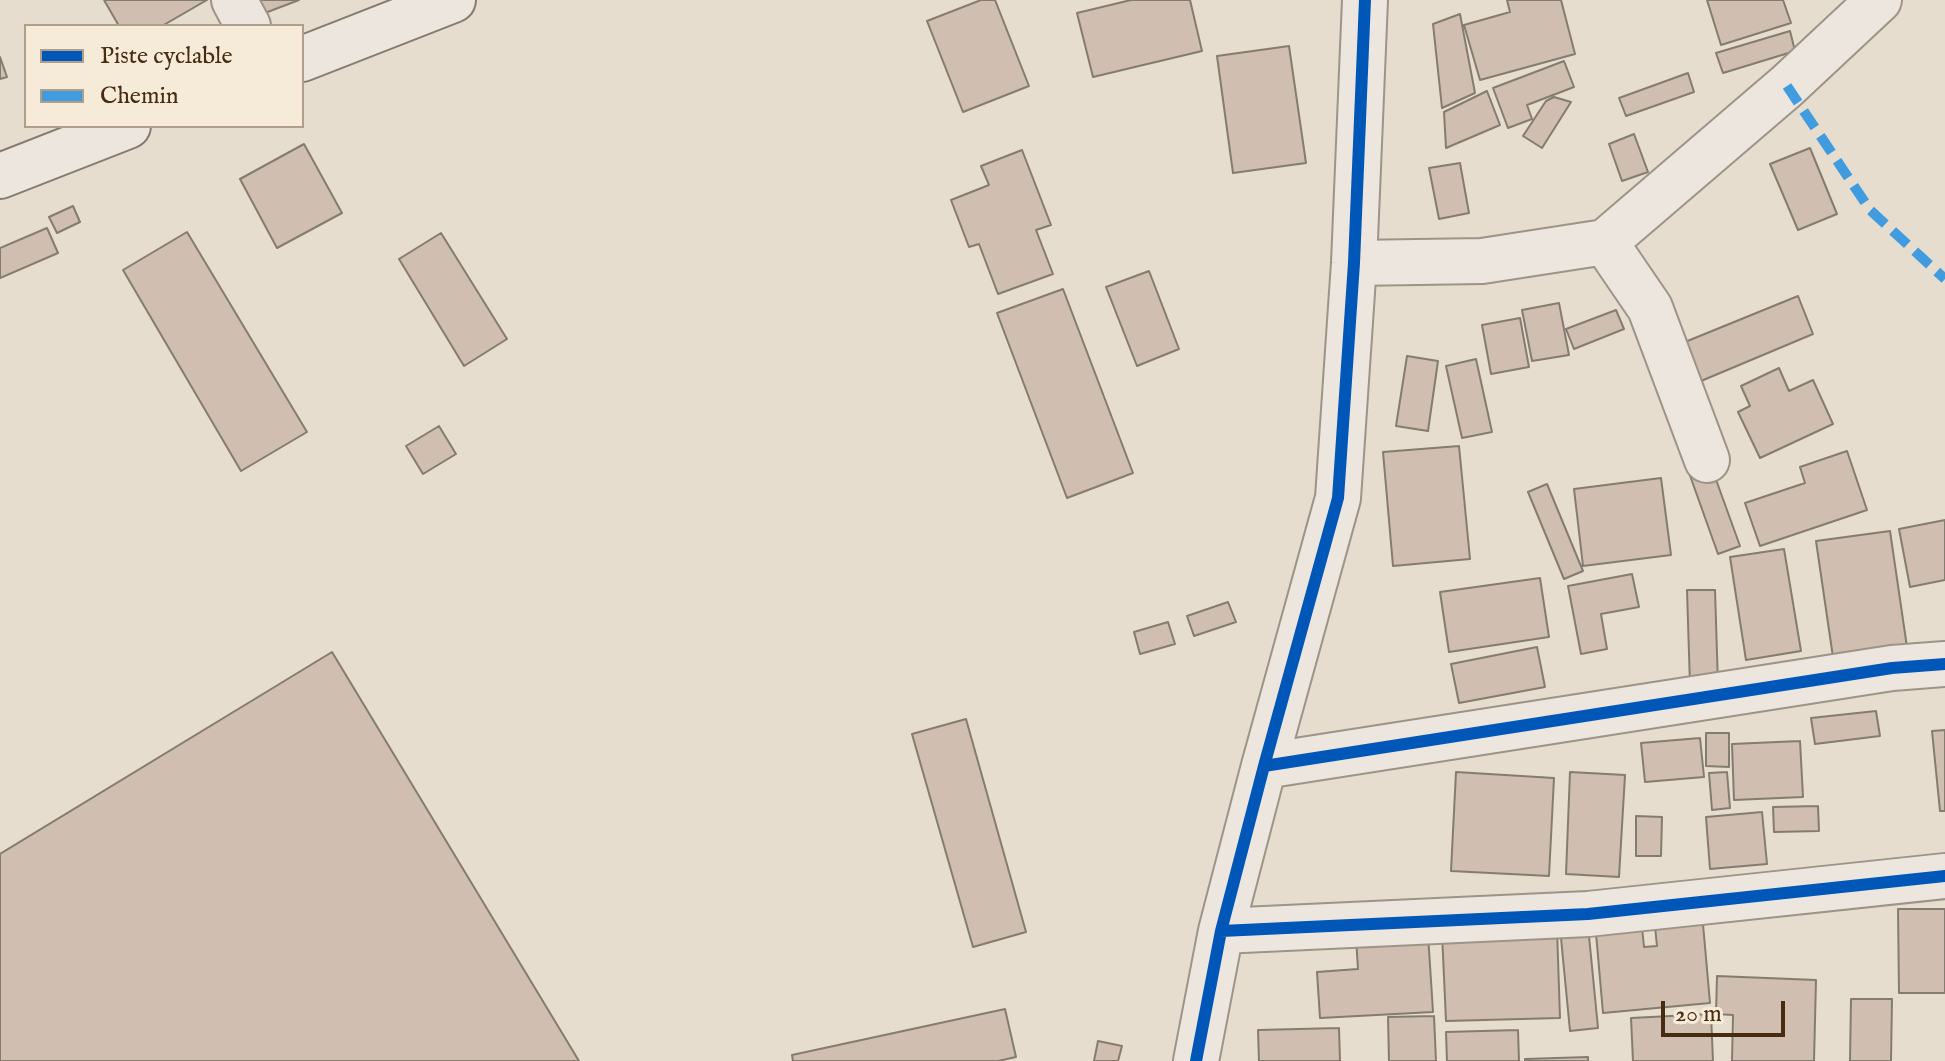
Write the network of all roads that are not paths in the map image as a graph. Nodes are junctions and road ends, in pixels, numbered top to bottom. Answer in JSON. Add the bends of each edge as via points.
{"nodes":[{"id":1,"x":234,"y":0,"type":"edge"},
{"id":2,"x":453,"y":0,"type":"edge"},
{"id":3,"x":1365,"y":0,"type":"edge"},
{"id":4,"x":1879,"y":0,"type":"edge"},
{"id":5,"x":247,"y":24,"type":"edge"},
{"id":6,"x":304,"y":58,"type":"edge"},
{"id":7,"x":123,"y":128,"type":"edge"},
{"id":8,"x":0,"y":176,"type":"edge"},
{"id":9,"x":1605,"y":242,"type":"junction"},
{"id":10,"x":1354,"y":263,"type":"junction"},
{"id":11,"x":1707,"y":460,"type":"dead end"},
{"id":12,"x":1945,"y":664,"type":"edge"},
{"id":13,"x":1264,"y":766,"type":"junction"},
{"id":14,"x":1945,"y":876,"type":"edge"},
{"id":15,"x":1221,"y":931,"type":"junction"},
{"id":16,"x":1196,"y":1061,"type":"edge"}],
"edges":[{"from":1,"to":5,"type":"street"},
{"from":2,"to":6,"type":"street"},
{"from":3,"to":10,"type":"street"},
{"from":4,"to":9,"type":"street"},
{"from":7,"to":8,"type":"street"},
{"from":9,"to":10,"type":"street","via":[[1482,261]]},
{"from":9,"to":11,"type":"street","via":[[1650,308]]},
{"from":10,"to":13,"type":"street","via":[[1338,498]]},
{"from":12,"to":13,"type":"street"},
{"from":13,"to":15,"type":"street"},
{"from":14,"to":15,"type":"street","via":[[1588,914]]},
{"from":15,"to":16,"type":"street"}]}
